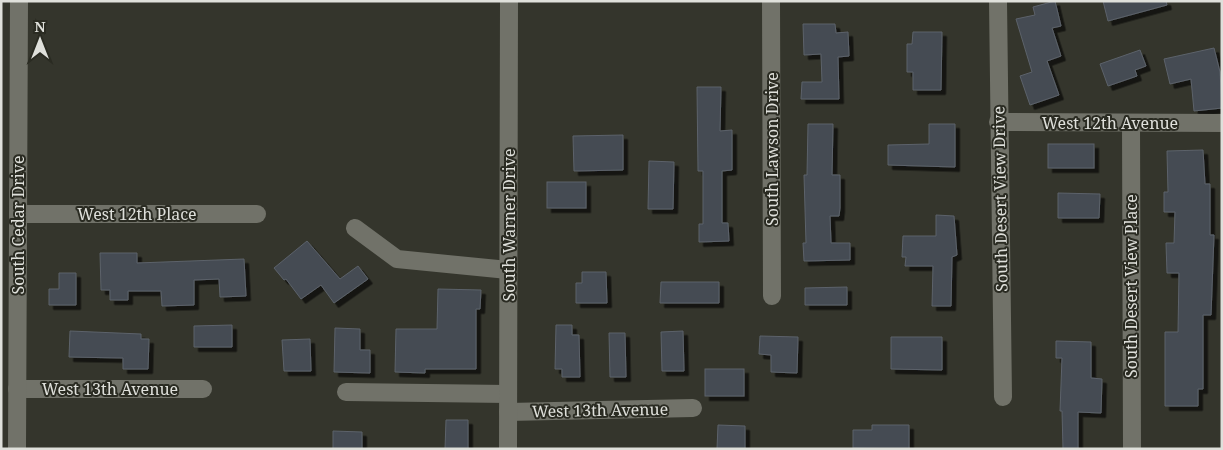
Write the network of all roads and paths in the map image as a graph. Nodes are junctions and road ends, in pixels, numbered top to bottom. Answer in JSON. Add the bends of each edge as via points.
{"nodes":[{"id":1,"x":19,"y":1,"type":"edge"},
{"id":2,"x":509,"y":1,"type":"edge"},
{"id":3,"x":772,"y":1,"type":"edge"},
{"id":4,"x":998,"y":1,"type":"edge"},
{"id":5,"x":10,"y":121,"type":"edge"},
{"id":6,"x":998,"y":122,"type":"junction"},
{"id":7,"x":1131,"y":123,"type":"junction"},
{"id":8,"x":1222,"y":123,"type":"edge"},
{"id":9,"x":18,"y":214,"type":"junction"},
{"id":10,"x":257,"y":214,"type":"dead end"},
{"id":11,"x":355,"y":228,"type":"dead end"},
{"id":12,"x":508,"y":270,"type":"junction"},
{"id":13,"x":772,"y":296,"type":"dead end"},
{"id":14,"x":203,"y":389,"type":"dead end"},
{"id":15,"x":17,"y":390,"type":"junction"},
{"id":16,"x":346,"y":392,"type":"dead end"},
{"id":17,"x":508,"y":394,"type":"junction"},
{"id":18,"x":1003,"y":397,"type":"dead end"},
{"id":19,"x":693,"y":408,"type":"dead end"},
{"id":20,"x":508,"y":412,"type":"junction"},
{"id":21,"x":17,"y":449,"type":"edge"},
{"id":22,"x":508,"y":449,"type":"edge"},
{"id":23,"x":1132,"y":449,"type":"edge"}],
"edges":[{"from":1,"to":5,"type":"street","name":"South Cedar Drive"},
{"from":2,"to":12,"type":"street","name":"South Warner Drive"},
{"from":3,"to":13,"type":"street","name":"South Lawson Drive"},
{"from":4,"to":6,"type":"street","name":"South Desert View Drive"},
{"from":5,"to":9,"type":"street","name":"South Cedar Drive"},
{"from":6,"to":7,"type":"street","name":"West 12th Avenue"},
{"from":6,"to":18,"type":"street","name":"South Desert View Drive"},
{"from":7,"to":8,"type":"street","name":"West 12th Avenue"},
{"from":7,"to":23,"type":"street","name":"South Desert View Place"},
{"from":9,"to":10,"type":"street","name":"West 12th Place"},
{"from":9,"to":15,"type":"street","name":"South Cedar Drive"},
{"from":11,"to":12,"type":"street","via":[[397,259]]},
{"from":12,"to":17,"type":"street","name":"South Warner Drive"},
{"from":14,"to":15,"type":"street","name":"West 13th Avenue"},
{"from":15,"to":21,"type":"street","name":"South Cedar Drive"},
{"from":16,"to":17,"type":"street"},
{"from":17,"to":20,"type":"street","name":"South Warner Drive"},
{"from":19,"to":20,"type":"street","name":"West 13th Avenue"},
{"from":20,"to":22,"type":"street","name":"South Warner Drive"}]}
